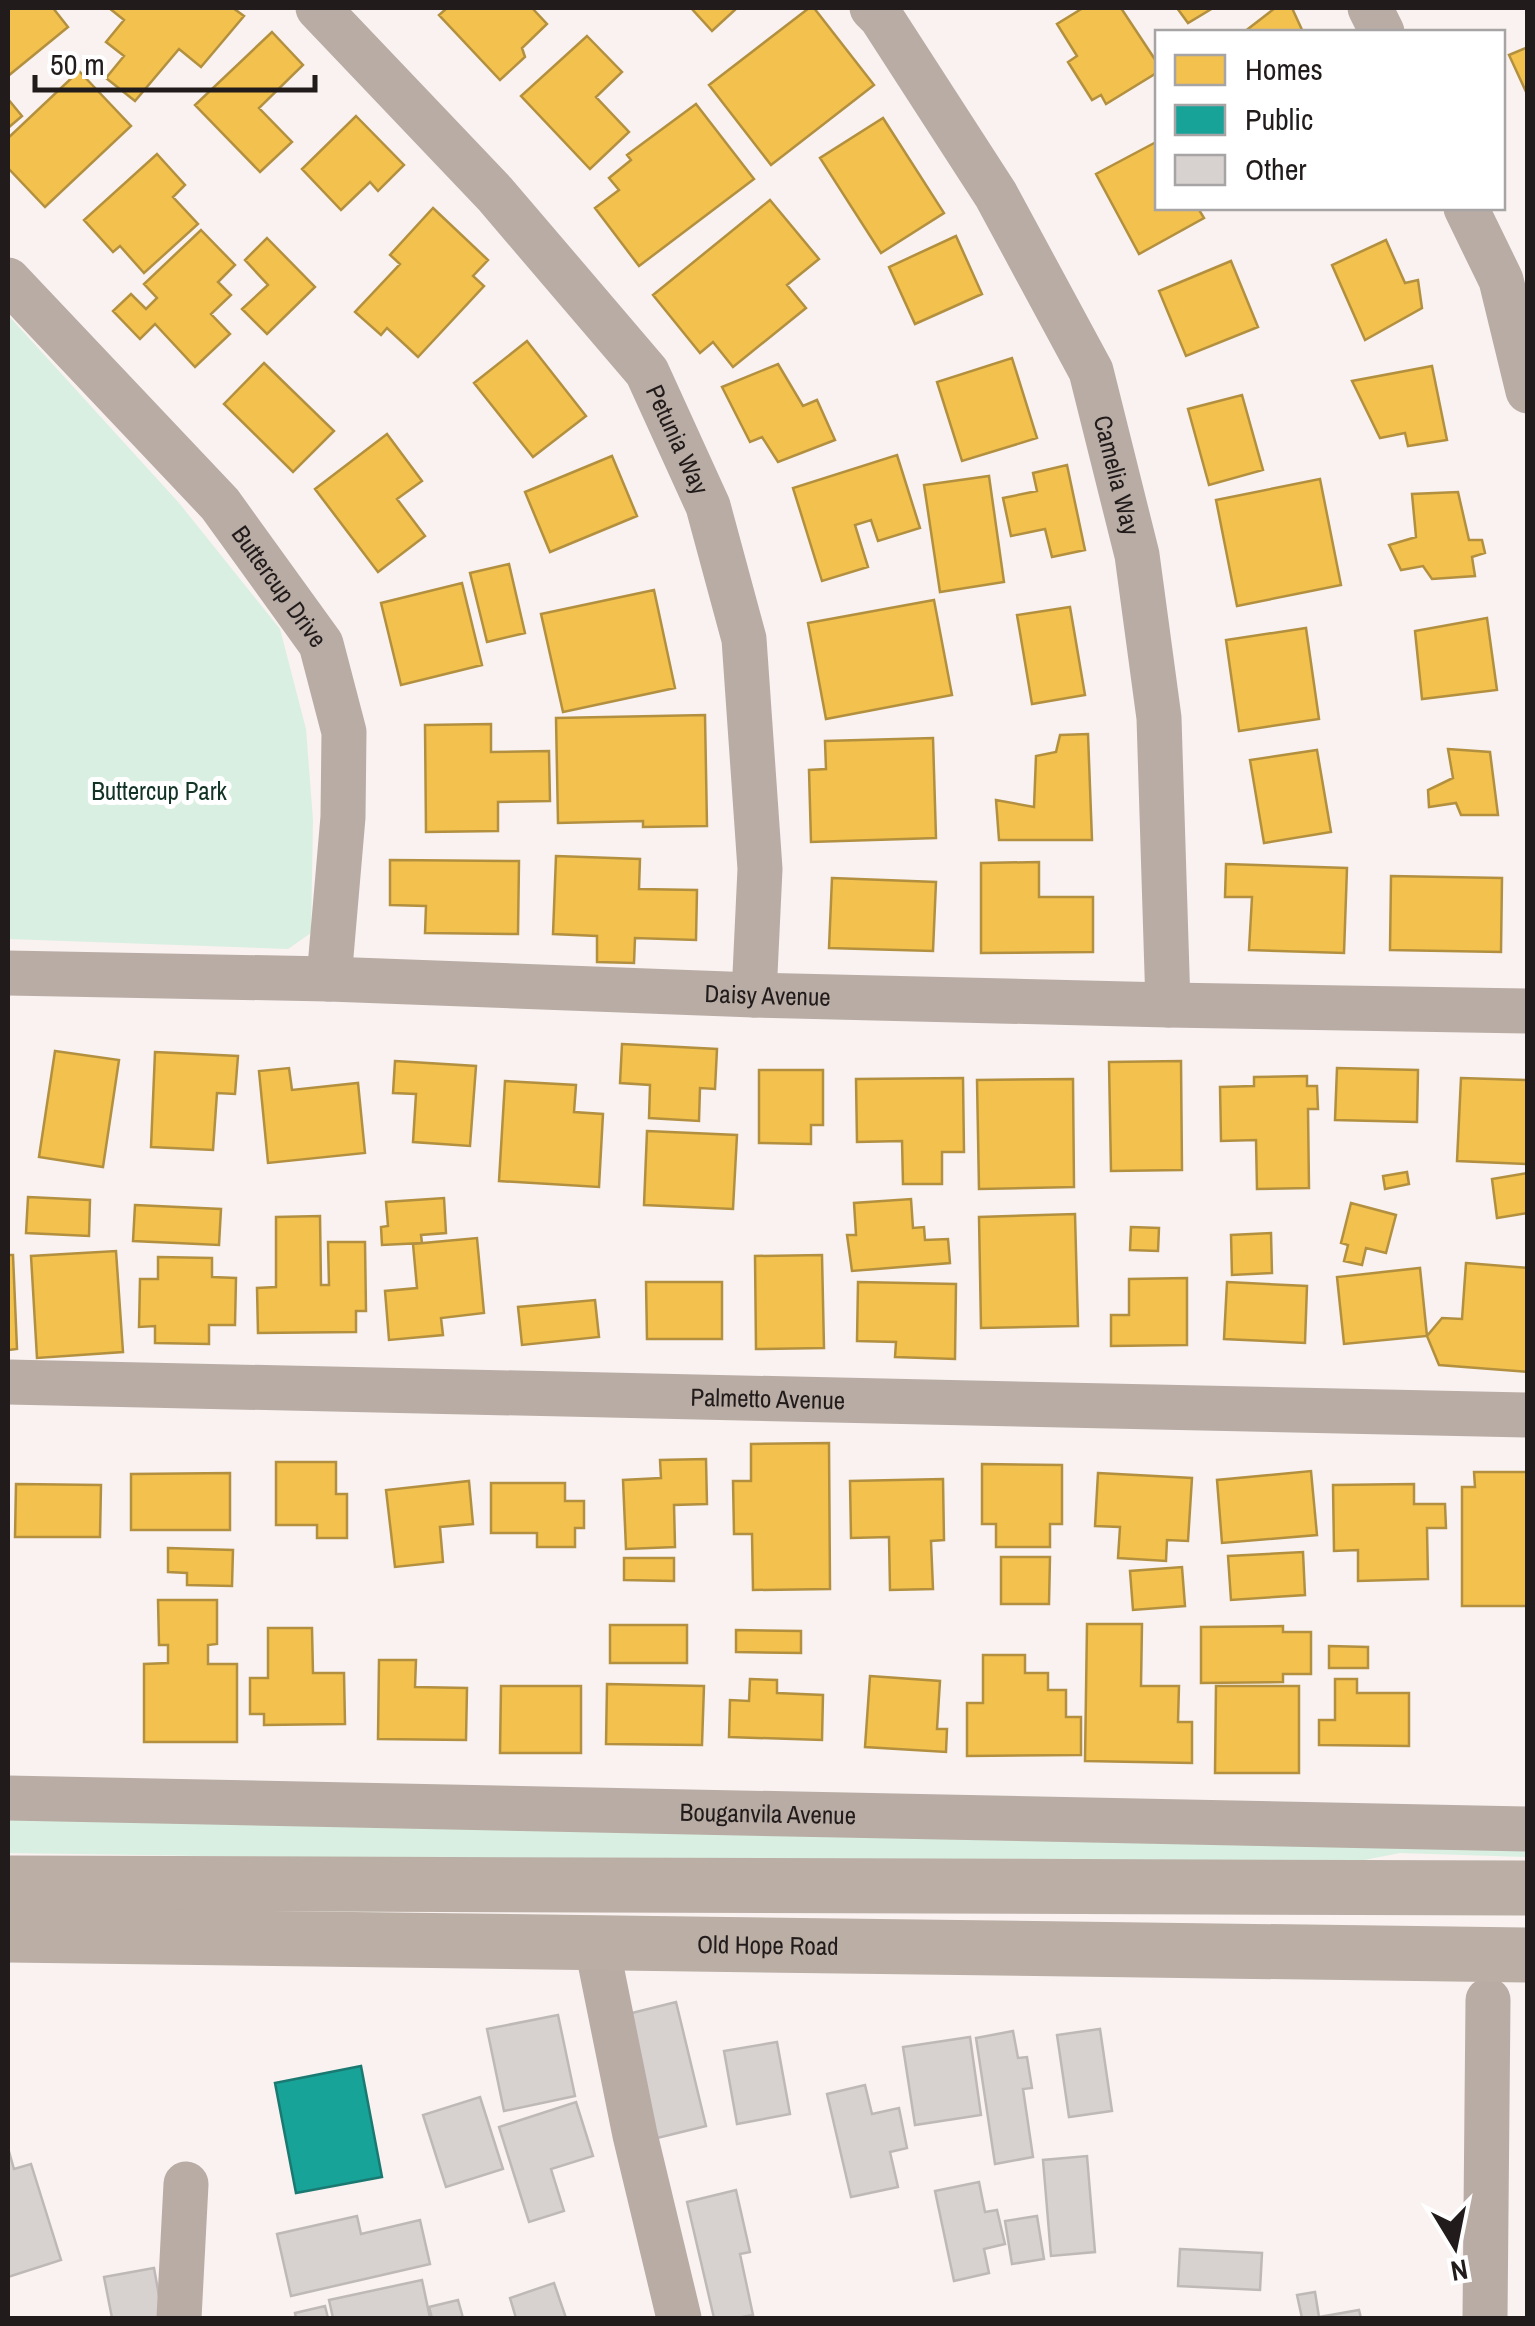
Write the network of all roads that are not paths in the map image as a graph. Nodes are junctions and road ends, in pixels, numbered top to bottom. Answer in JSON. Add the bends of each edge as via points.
{"nodes":[{"id":1,"x":318,"y":8,"type":"edge"},
{"id":2,"x":872,"y":8,"type":"edge"},
{"id":3,"x":1467,"y":210,"type":"edge"},
{"id":4,"x":8,"y":280,"type":"edge"},
{"id":5,"x":1528,"y":391,"type":"edge"},
{"id":6,"x":8,"y":974,"type":"edge"},
{"id":7,"x":329,"y":979,"type":"junction"},
{"id":8,"x":754,"y":994,"type":"junction"},
{"id":9,"x":1168,"y":1005,"type":"junction"},
{"id":10,"x":1528,"y":1011,"type":"edge"},
{"id":11,"x":8,"y":1382,"type":"edge"},
{"id":12,"x":1528,"y":1415,"type":"edge"},
{"id":13,"x":8,"y":1798,"type":"edge"},
{"id":14,"x":1528,"y":1829,"type":"edge"},
{"id":15,"x":8,"y":1884,"type":"edge"},
{"id":16,"x":1528,"y":1888,"type":"edge"},
{"id":17,"x":8,"y":1935,"type":"edge"},
{"id":18,"x":596,"y":1942,"type":"junction"},
{"id":19,"x":1528,"y":1955,"type":"edge"},
{"id":20,"x":1488,"y":2000,"type":"dead end"},
{"id":21,"x":186,"y":2184,"type":"dead end"},
{"id":22,"x":178,"y":2318,"type":"edge"},
{"id":23,"x":679,"y":2318,"type":"edge"},
{"id":24,"x":1484,"y":2318,"type":"edge"}],
"edges":[{"from":1,"to":8,"type":"street","name":"Petunia Way","via":[[495,194],[647,372],[708,506],[744,639],[760,869]]},
{"from":2,"to":9,"type":"street","name":"Camelia Way","via":[[996,195],[1092,370],[1137,555],[1159,718]]},
{"from":3,"to":5,"type":"street","via":[[1501,280]]},
{"from":4,"to":7,"type":"street","name":"Buttercup Drive","via":[[220,504],[321,644],[344,732]]},
{"from":6,"to":7,"type":"street","name":"Daisy Avenue"},
{"from":7,"to":8,"type":"street","name":"Daisy Avenue"},
{"from":8,"to":9,"type":"street","name":"Daisy Avenue"},
{"from":9,"to":10,"type":"street","name":"Daisy Avenue"},
{"from":11,"to":12,"type":"street","name":"Palmetto Avenue"},
{"from":13,"to":14,"type":"street","name":"Bouganvila Avenue"},
{"from":15,"to":16,"type":"main road"},
{"from":17,"to":18,"type":"main road","name":"Old Hope Road"},
{"from":18,"to":19,"type":"main road","name":"Old Hope Road"},
{"from":18,"to":23,"type":"street"},
{"from":20,"to":24,"type":"street"},
{"from":21,"to":22,"type":"street"}]}
